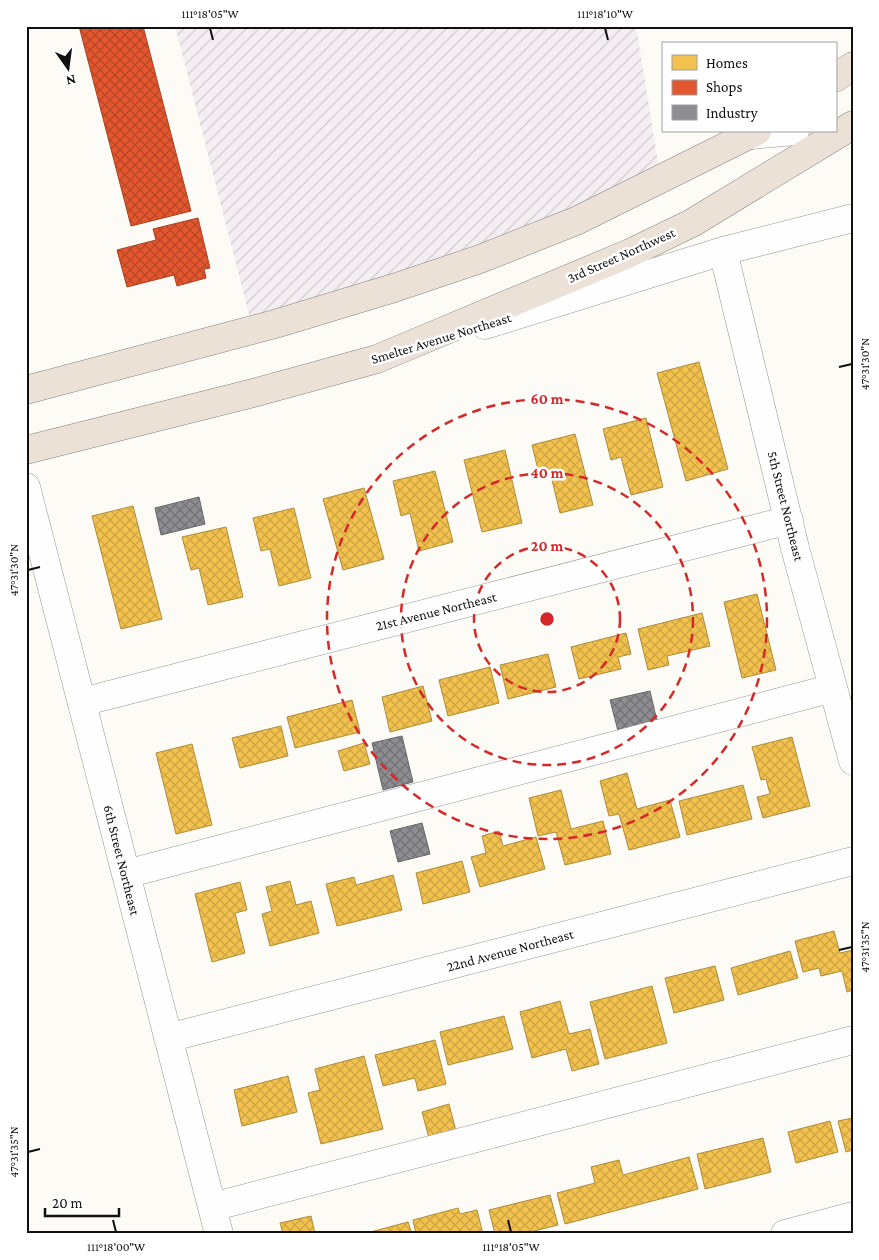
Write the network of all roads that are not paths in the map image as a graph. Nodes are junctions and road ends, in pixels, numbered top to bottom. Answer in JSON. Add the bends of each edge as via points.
{"nodes":[{"id":1,"x":853,"y":66,"type":"edge"},
{"id":2,"x":836,"y":77,"type":"edge"},
{"id":3,"x":848,"y":127,"type":"edge"},
{"id":4,"x":774,"y":132,"type":"edge"},
{"id":5,"x":754,"y":133,"type":"edge"},
{"id":6,"x":853,"y":218,"type":"edge"},
{"id":7,"x":723,"y":250,"type":"junction"},
{"id":8,"x":376,"y":359,"type":"junction"},
{"id":9,"x":26,"y":390,"type":"edge"},
{"id":10,"x":26,"y":450,"type":"edge"},
{"id":11,"x":26,"y":487,"type":"edge"},
{"id":12,"x":789,"y":520,"type":"junction"},
{"id":13,"x":834,"y":688,"type":"junction"},
{"id":14,"x":82,"y":702,"type":"junction"},
{"id":15,"x":853,"y":761,"type":"edge"},
{"id":16,"x":853,"y":861,"type":"edge"},
{"id":17,"x":126,"y":874,"type":"junction"},
{"id":18,"x":168,"y":1038,"type":"junction"},
{"id":19,"x":853,"y":1040,"type":"edge"},
{"id":20,"x":212,"y":1208,"type":"junction"},
{"id":21,"x":853,"y":1216,"type":"edge"},
{"id":22,"x":218,"y":1234,"type":"edge"},
{"id":23,"x":784,"y":1234,"type":"edge"}],
"edges":[{"from":1,"to":2,"type":"highway"},
{"from":3,"to":8,"type":"highway","name":"3rd Street Northwest","via":[[692,223],[630,253]]},
{"from":4,"to":5,"type":"street"},
{"from":5,"to":9,"type":"highway","via":[[576,221],[480,259],[275,324]]},
{"from":6,"to":7,"type":"street","name":"Smelter Avenue Northeast"},
{"from":7,"to":8,"type":"street","name":"Smelter Avenue Northeast"},
{"from":7,"to":12,"type":"street","name":"5th Street Northeast"},
{"from":8,"to":10,"type":"highway","name":"Smelter Avenue Northeast"},
{"from":11,"to":14,"type":"street","name":"6th Street Northeast"},
{"from":12,"to":13,"type":"street","name":"5th Street Northeast"},
{"from":12,"to":14,"type":"street","name":"21st Avenue Northeast"},
{"from":13,"to":15,"type":"street","name":"5th Street Northeast"},
{"from":13,"to":17,"type":"street"},
{"from":14,"to":17,"type":"street","name":"6th Street Northeast"},
{"from":16,"to":18,"type":"street","name":"22nd Avenue Northeast"},
{"from":17,"to":18,"type":"street","name":"6th Street Northeast"},
{"from":18,"to":20,"type":"street","name":"6th Street Northeast"},
{"from":19,"to":20,"type":"street"},
{"from":20,"to":22,"type":"street","name":"6th Street Northeast"},
{"from":21,"to":23,"type":"street"}]}
